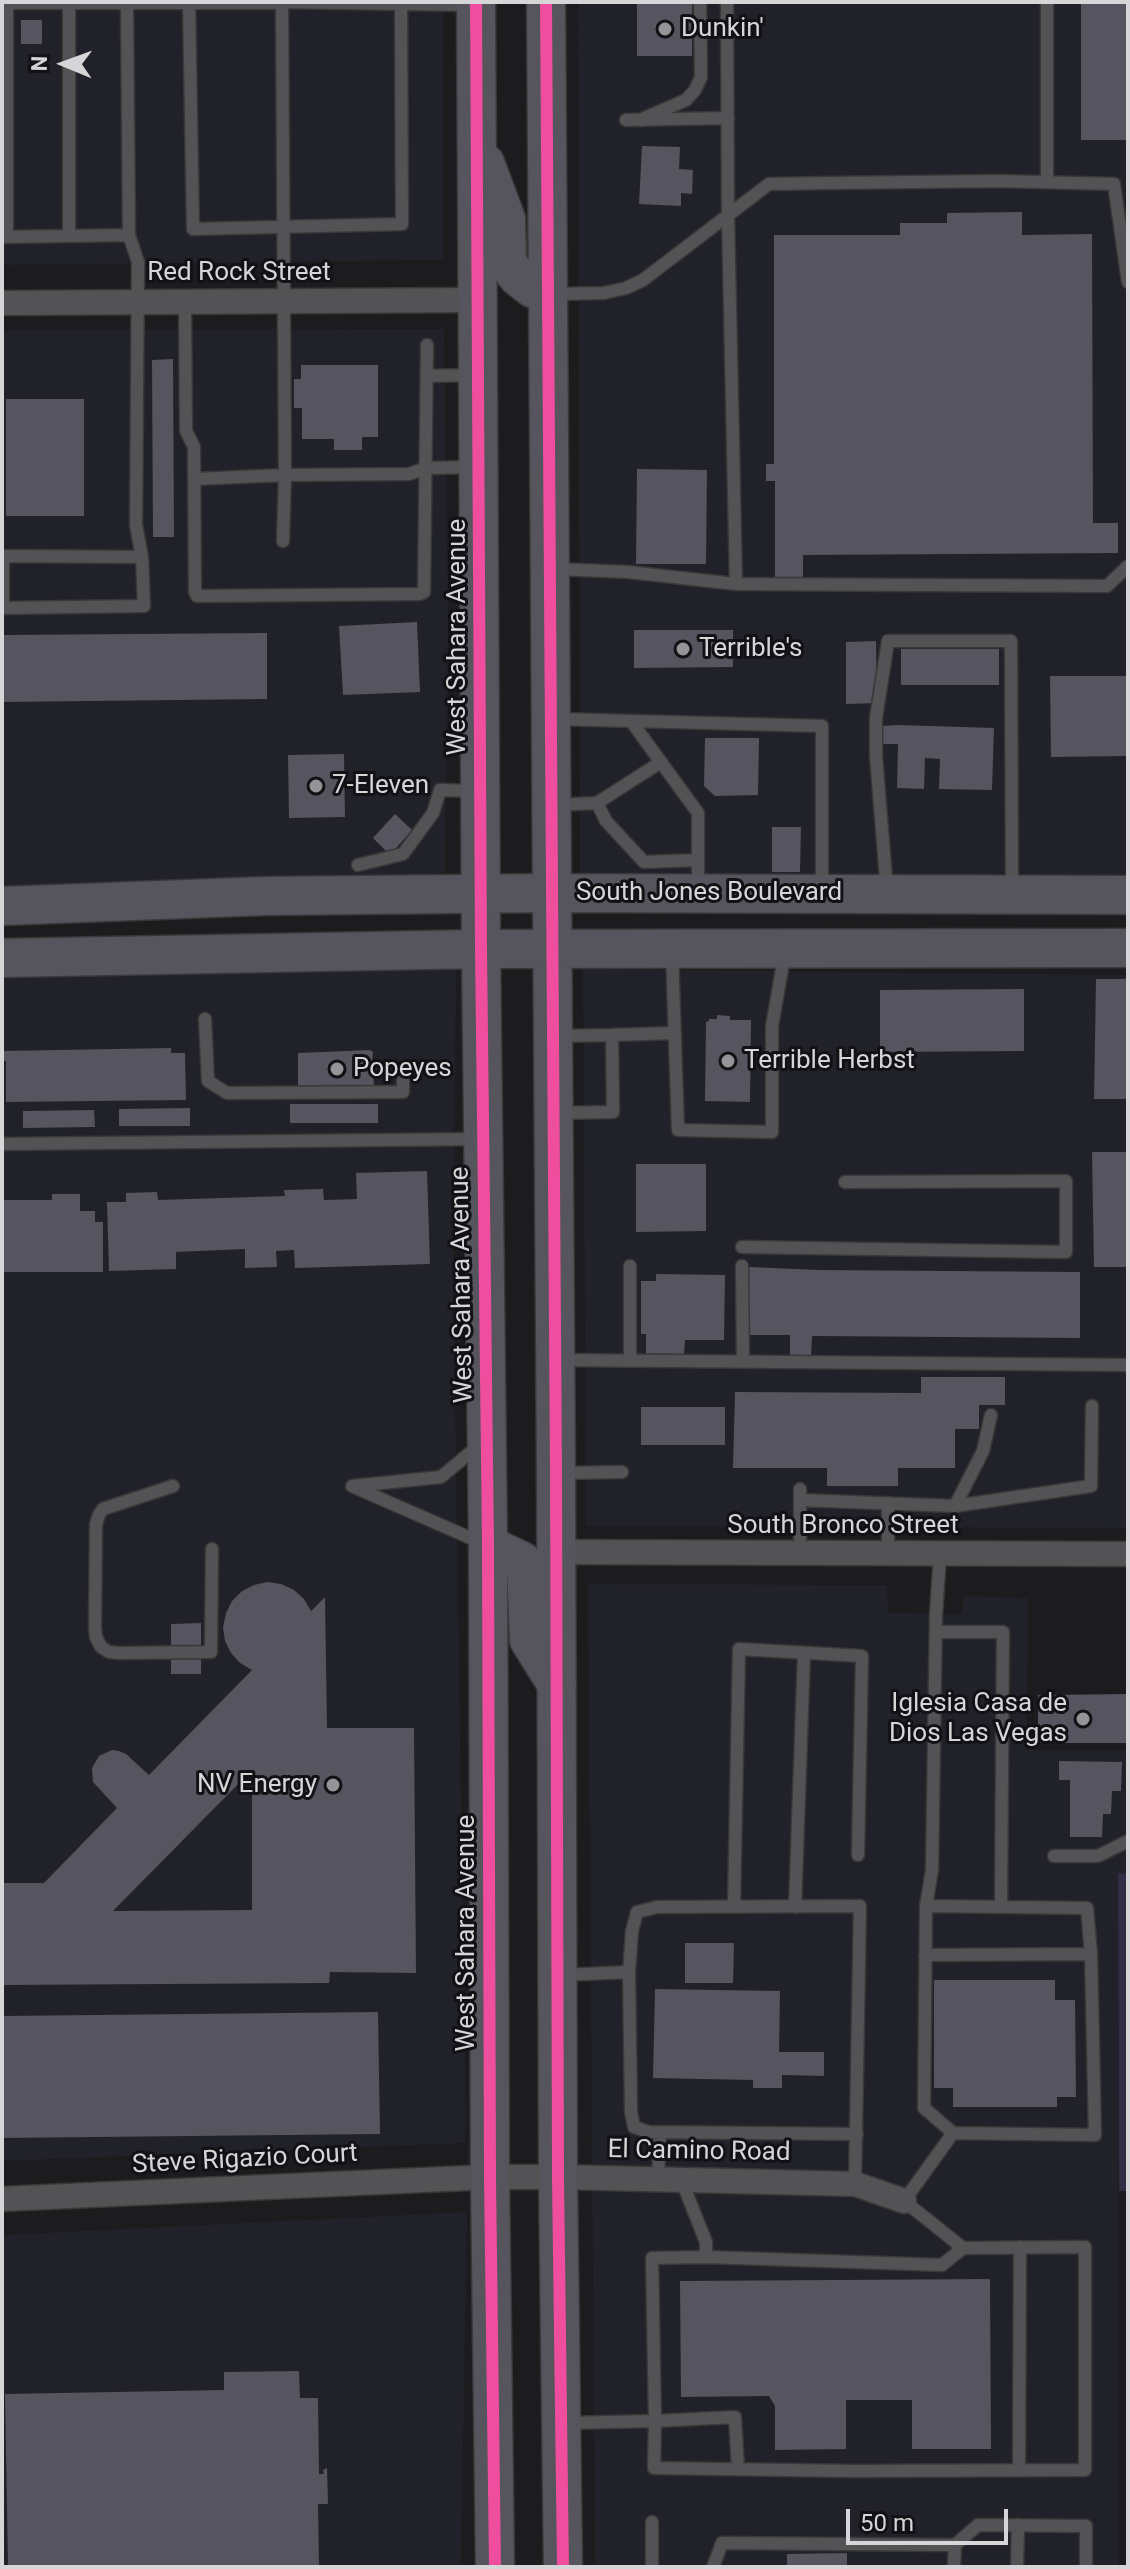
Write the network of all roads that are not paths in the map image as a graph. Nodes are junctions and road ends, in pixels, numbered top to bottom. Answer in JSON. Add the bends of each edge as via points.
{"nodes":[{"id":1,"x":282,"y":2,"type":"edge"},
{"id":2,"x":546,"y":2,"type":"edge"},
{"id":3,"x":700,"y":2,"type":"edge"},
{"id":4,"x":727,"y":2,"type":"edge"},
{"id":5,"x":1047,"y":2,"type":"edge"},
{"id":6,"x":5,"y":3,"type":"edge"},
{"id":7,"x":69,"y":3,"type":"edge"},
{"id":8,"x":127,"y":3,"type":"edge"},
{"id":9,"x":189,"y":3,"type":"edge"},
{"id":10,"x":401,"y":3,"type":"edge"},
{"id":11,"x":476,"y":3,"type":"edge"},
{"id":12,"x":728,"y":118,"type":"junction"},
{"id":13,"x":626,"y":120,"type":"dead end"},
{"id":14,"x":640,"y":120,"type":"junction"},
{"id":15,"x":476,"y":139,"type":"junction"},
{"id":16,"x":1047,"y":182,"type":"junction"},
{"id":17,"x":728,"y":215,"type":"junction"},
{"id":18,"x":284,"y":227,"type":"junction"},
{"id":19,"x":129,"y":235,"type":"junction"},
{"id":20,"x":69,"y":236,"type":"junction"},
{"id":21,"x":4,"y":237,"type":"edge"},
{"id":22,"x":1128,"y":282,"type":"edge"},
{"id":23,"x":548,"y":294,"type":"junction"},
{"id":24,"x":477,"y":300,"type":"junction"},
{"id":25,"x":284,"y":301,"type":"junction"},
{"id":26,"x":137,"y":302,"type":"junction"},
{"id":27,"x":185,"y":302,"type":"junction"},
{"id":28,"x":2,"y":303,"type":"edge"},
{"id":29,"x":427,"y":345,"type":"dead end"},
{"id":30,"x":478,"y":375,"type":"junction"},
{"id":31,"x":427,"y":376,"type":"junction"},
{"id":32,"x":478,"y":467,"type":"junction"},
{"id":33,"x":426,"y":468,"type":"junction"},
{"id":34,"x":285,"y":475,"type":"junction"},
{"id":35,"x":194,"y":479,"type":"junction"},
{"id":36,"x":283,"y":541,"type":"dead end"},
{"id":37,"x":142,"y":557,"type":"junction"},
{"id":38,"x":1128,"y":566,"type":"edge"},
{"id":39,"x":549,"y":569,"type":"junction"},
{"id":40,"x":736,"y":584,"type":"junction"},
{"id":41,"x":551,"y":719,"type":"junction"},
{"id":42,"x":631,"y":721,"type":"junction"},
{"id":43,"x":661,"y":762,"type":"junction"},
{"id":44,"x":480,"y":791,"type":"junction"},
{"id":45,"x":597,"y":803,"type":"junction"},
{"id":46,"x":551,"y":806,"type":"junction"},
{"id":47,"x":358,"y":865,"type":"dead end"},
{"id":48,"x":698,"y":877,"type":"junction"},
{"id":49,"x":552,"y":893,"type":"junction"},
{"id":50,"x":822,"y":893,"type":"junction"},
{"id":51,"x":1012,"y":893,"type":"junction"},
{"id":52,"x":481,"y":894,"type":"junction"},
{"id":53,"x":888,"y":894,"type":"junction"},
{"id":54,"x":1128,"y":895,"type":"edge"},
{"id":55,"x":2,"y":906,"type":"edge"},
{"id":56,"x":1128,"y":948,"type":"edge"},
{"id":57,"x":481,"y":949,"type":"junction"},
{"id":58,"x":786,"y":949,"type":"junction"},
{"id":59,"x":552,"y":950,"type":"junction"},
{"id":60,"x":671,"y":950,"type":"junction"},
{"id":61,"x":2,"y":958,"type":"edge"},
{"id":62,"x":205,"y":1019,"type":"dead end"},
{"id":63,"x":675,"y":1033,"type":"junction"},
{"id":64,"x":612,"y":1035,"type":"junction"},
{"id":65,"x":553,"y":1036,"type":"junction"},
{"id":66,"x":403,"y":1080,"type":"dead end"},
{"id":67,"x":553,"y":1113,"type":"junction"},
{"id":68,"x":484,"y":1139,"type":"junction"},
{"id":69,"x":2,"y":1144,"type":"edge"},
{"id":70,"x":845,"y":1182,"type":"dead end"},
{"id":71,"x":742,"y":1247,"type":"dead end"},
{"id":72,"x":630,"y":1266,"type":"dead end"},
{"id":73,"x":742,"y":1266,"type":"dead end"},
{"id":74,"x":555,"y":1360,"type":"junction"},
{"id":75,"x":630,"y":1361,"type":"junction"},
{"id":76,"x":743,"y":1362,"type":"junction"},
{"id":77,"x":1128,"y":1365,"type":"edge"},
{"id":78,"x":1092,"y":1406,"type":"dead end"},
{"id":79,"x":991,"y":1415,"type":"dead end"},
{"id":80,"x":486,"y":1439,"type":"junction"},
{"id":81,"x":622,"y":1472,"type":"dead end"},
{"id":82,"x":556,"y":1473,"type":"junction"},
{"id":83,"x":173,"y":1486,"type":"dead end"},
{"id":84,"x":888,"y":1503,"type":"junction"},
{"id":85,"x":955,"y":1506,"type":"junction"},
{"id":86,"x":488,"y":1545,"type":"junction"},
{"id":87,"x":212,"y":1549,"type":"dead end"},
{"id":88,"x":557,"y":1552,"type":"junction"},
{"id":89,"x":800,"y":1553,"type":"junction"},
{"id":90,"x":888,"y":1553,"type":"junction"},
{"id":91,"x":1128,"y":1554,"type":"edge"},
{"id":92,"x":940,"y":1555,"type":"junction"},
{"id":93,"x":936,"y":1632,"type":"junction"},
{"id":94,"x":804,"y":1654,"type":"junction"},
{"id":95,"x":557,"y":1685,"type":"junction"},
{"id":96,"x":1128,"y":1841,"type":"edge"},
{"id":97,"x":858,"y":1855,"type":"dead end"},
{"id":98,"x":1054,"y":1856,"type":"dead end"},
{"id":99,"x":926,"y":1906,"type":"junction"},
{"id":100,"x":734,"y":1907,"type":"junction"},
{"id":101,"x":795,"y":1907,"type":"junction"},
{"id":102,"x":1001,"y":1907,"type":"junction"},
{"id":103,"x":1091,"y":1954,"type":"junction"},
{"id":104,"x":925,"y":1955,"type":"junction"},
{"id":105,"x":629,"y":1972,"type":"junction"},
{"id":106,"x":557,"y":1975,"type":"junction"},
{"id":107,"x":660,"y":2132,"type":"junction"},
{"id":108,"x":953,"y":2133,"type":"junction"},
{"id":109,"x":857,"y":2134,"type":"junction"},
{"id":110,"x":490,"y":2177,"type":"junction"},
{"id":111,"x":558,"y":2177,"type":"junction"},
{"id":112,"x":669,"y":2179,"type":"junction"},
{"id":113,"x":855,"y":2184,"type":"junction"},
{"id":114,"x":2,"y":2199,"type":"edge"},
{"id":115,"x":904,"y":2201,"type":"junction"},
{"id":116,"x":1020,"y":2247,"type":"junction"},
{"id":117,"x":963,"y":2248,"type":"junction"},
{"id":118,"x":706,"y":2257,"type":"junction"},
{"id":119,"x":655,"y":2421,"type":"junction"},
{"id":120,"x":561,"y":2423,"type":"junction"},
{"id":121,"x":738,"y":2469,"type":"junction"},
{"id":122,"x":1019,"y":2470,"type":"junction"},
{"id":123,"x":652,"y":2522,"type":"dead end"},
{"id":124,"x":1018,"y":2525,"type":"junction"},
{"id":125,"x":955,"y":2545,"type":"junction"},
{"id":126,"x":495,"y":2567,"type":"edge"},
{"id":127,"x":563,"y":2567,"type":"edge"},
{"id":128,"x":652,"y":2567,"type":"edge"},
{"id":129,"x":713,"y":2567,"type":"edge"},
{"id":130,"x":954,"y":2567,"type":"edge"},
{"id":131,"x":1017,"y":2567,"type":"edge"},
{"id":132,"x":1086,"y":2567,"type":"edge"}],
"edges":[{"from":1,"to":9,"type":"lane"},
{"from":1,"to":10,"type":"lane"},
{"from":1,"to":18,"type":"lane"},
{"from":2,"to":23,"type":"main road"},
{"from":3,"to":14,"type":"lane","via":[[701,77],[695,90],[686,100]]},
{"from":4,"to":12,"type":"lane"},
{"from":5,"to":16,"type":"lane"},
{"from":6,"to":7,"type":"lane"},
{"from":6,"to":21,"type":"lane"},
{"from":7,"to":8,"type":"lane"},
{"from":7,"to":20,"type":"lane"},
{"from":8,"to":9,"type":"lane"},
{"from":8,"to":19,"type":"lane"},
{"from":9,"to":18,"type":"lane","via":[[193,229]]},
{"from":10,"to":11,"type":"lane"},
{"from":10,"to":18,"type":"lane","via":[[402,224]]},
{"from":11,"to":15,"type":"main road","name":"West Sahara Avenue"},
{"from":12,"to":14,"type":"lane"},
{"from":12,"to":17,"type":"lane"},
{"from":13,"to":14,"type":"lane"},
{"from":15,"to":23,"type":"main road","via":[[506,219],[507,263],[532,288]]},
{"from":15,"to":24,"type":"main road","name":"West Sahara Avenue"},
{"from":16,"to":17,"type":"lane","via":[[769,184]]},
{"from":16,"to":22,"type":"lane","via":[[1114,184]]},
{"from":17,"to":23,"type":"lane","via":[[626,288]]},
{"from":17,"to":40,"type":"lane"},
{"from":18,"to":25,"type":"lane"},
{"from":19,"to":20,"type":"lane"},
{"from":19,"to":26,"type":"lane","via":[[138,262]]},
{"from":20,"to":21,"type":"lane"},
{"from":23,"to":39,"type":"main road"},
{"from":24,"to":25,"type":"street","name":"Red Rock Street"},
{"from":24,"to":30,"type":"main road","name":"West Sahara Avenue"},
{"from":25,"to":27,"type":"street","name":"Red Rock Street"},
{"from":25,"to":34,"type":"lane"},
{"from":26,"to":27,"type":"street","name":"Red Rock Street"},
{"from":26,"to":28,"type":"street","name":"Red Rock Street"},
{"from":26,"to":37,"type":"lane","via":[[136,525]]},
{"from":27,"to":35,"type":"lane","via":[[186,431],[194,447]]},
{"from":29,"to":31,"type":"lane"},
{"from":30,"to":31,"type":"lane"},
{"from":30,"to":32,"type":"main road","name":"West Sahara Avenue"},
{"from":31,"to":33,"type":"lane"},
{"from":32,"to":33,"type":"lane"},
{"from":32,"to":44,"type":"main road","name":"West Sahara Avenue"},
{"from":33,"to":34,"type":"lane","via":[[409,474]]},
{"from":33,"to":35,"type":"lane","via":[[426,588],[420,594],[197,596]]},
{"from":34,"to":35,"type":"lane"},
{"from":34,"to":36,"type":"lane"},
{"from":37,"to":37,"type":"lane","via":[[144,606],[3,608],[3,556]]},
{"from":38,"to":40,"type":"lane","via":[[1107,586]]},
{"from":39,"to":40,"type":"lane"},
{"from":39,"to":41,"type":"main road"},
{"from":41,"to":42,"type":"lane"},
{"from":41,"to":46,"type":"main road"},
{"from":42,"to":43,"type":"lane"},
{"from":42,"to":50,"type":"lane","via":[[822,726]]},
{"from":43,"to":45,"type":"lane"},
{"from":43,"to":48,"type":"lane","via":[[698,813]]},
{"from":44,"to":47,"type":"lane","via":[[440,790],[433,813],[403,854]]},
{"from":44,"to":52,"type":"main road","name":"West Sahara Avenue"},
{"from":45,"to":46,"type":"lane"},
{"from":45,"to":48,"type":"lane","via":[[606,821],[644,862]]},
{"from":46,"to":49,"type":"main road"},
{"from":48,"to":49,"type":"main road","name":"South Jones Boulevard"},
{"from":48,"to":50,"type":"main road","name":"South Jones Boulevard"},
{"from":49,"to":52,"type":"main road","name":"South Jones Boulevard"},
{"from":49,"to":59,"type":"main road"},
{"from":50,"to":53,"type":"main road","name":"South Jones Boulevard"},
{"from":51,"to":53,"type":"main road","name":"South Jones Boulevard"},
{"from":51,"to":53,"type":"lane","via":[[1011,641],[888,641],[876,756]]},
{"from":51,"to":54,"type":"main road","name":"South Jones Boulevard"},
{"from":52,"to":55,"type":"main road","name":"South Jones Boulevard"},
{"from":52,"to":57,"type":"main road","name":"West Sahara Avenue"},
{"from":56,"to":58,"type":"main road"},
{"from":57,"to":59,"type":"main road"},
{"from":57,"to":61,"type":"main road"},
{"from":57,"to":68,"type":"main road","name":"West Sahara Avenue"},
{"from":58,"to":60,"type":"main road"},
{"from":58,"to":63,"type":"lane","via":[[772,1026],[772,1132],[678,1130]]},
{"from":59,"to":60,"type":"main road"},
{"from":59,"to":65,"type":"main road"},
{"from":60,"to":63,"type":"lane"},
{"from":62,"to":66,"type":"lane","via":[[208,1081],[227,1093],[403,1092]]},
{"from":63,"to":64,"type":"lane"},
{"from":64,"to":65,"type":"lane"},
{"from":64,"to":67,"type":"lane","via":[[613,1112]]},
{"from":65,"to":67,"type":"main road"},
{"from":67,"to":74,"type":"main road"},
{"from":68,"to":69,"type":"lane"},
{"from":68,"to":80,"type":"main road","name":"West Sahara Avenue"},
{"from":70,"to":71,"type":"lane","via":[[1066,1181],[1066,1252]]},
{"from":72,"to":75,"type":"lane"},
{"from":73,"to":76,"type":"lane"},
{"from":74,"to":75,"type":"lane"},
{"from":74,"to":82,"type":"main road"},
{"from":75,"to":76,"type":"lane"},
{"from":76,"to":77,"type":"lane"},
{"from":78,"to":85,"type":"lane","via":[[1091,1486]]},
{"from":79,"to":85,"type":"lane","via":[[983,1451]]},
{"from":80,"to":86,"type":"main road","name":"West Sahara Avenue"},
{"from":80,"to":86,"type":"lane","via":[[441,1477],[352,1486]]},
{"from":81,"to":82,"type":"lane"},
{"from":82,"to":88,"type":"main road"},
{"from":83,"to":87,"type":"lane","via":[[103,1509],[99,1515],[95,1628],[101,1647],[119,1653],[211,1652]]},
{"from":84,"to":85,"type":"lane"},
{"from":84,"to":89,"type":"lane","via":[[800,1495]]},
{"from":84,"to":90,"type":"lane"},
{"from":86,"to":95,"type":"main road","via":[[526,1567],[529,1640]]},
{"from":86,"to":110,"type":"main road","name":"West Sahara Avenue"},
{"from":88,"to":89,"type":"street","name":"South Bronco Street"},
{"from":88,"to":95,"type":"main road"},
{"from":89,"to":90,"type":"street","name":"South Bronco Street"},
{"from":90,"to":92,"type":"street","name":"South Bronco Street"},
{"from":91,"to":92,"type":"street","name":"South Bronco Street"},
{"from":92,"to":93,"type":"lane"},
{"from":93,"to":99,"type":"lane","via":[[932,1870]]},
{"from":93,"to":102,"type":"lane","via":[[1003,1632]]},
{"from":94,"to":97,"type":"lane","via":[[862,1656]]},
{"from":94,"to":100,"type":"lane","via":[[739,1649]]},
{"from":94,"to":101,"type":"lane"},
{"from":95,"to":106,"type":"main road"},
{"from":96,"to":98,"type":"lane","via":[[1098,1856]]},
{"from":99,"to":102,"type":"lane"},
{"from":99,"to":104,"type":"lane"},
{"from":100,"to":101,"type":"lane"},
{"from":100,"to":105,"type":"lane","via":[[637,1912]]},
{"from":101,"to":109,"type":"lane","via":[[860,1906]]},
{"from":102,"to":103,"type":"lane","via":[[1087,1908]]},
{"from":103,"to":104,"type":"lane"},
{"from":103,"to":108,"type":"lane","via":[[1095,2135]]},
{"from":104,"to":108,"type":"lane","via":[[924,2108]]},
{"from":105,"to":106,"type":"lane"},
{"from":105,"to":107,"type":"lane","via":[[631,2112],[634,2127]]},
{"from":106,"to":111,"type":"main road"},
{"from":107,"to":109,"type":"lane"},
{"from":107,"to":112,"type":"lane"},
{"from":108,"to":115,"type":"lane"},
{"from":109,"to":113,"type":"lane"},
{"from":110,"to":111,"type":"street","name":"El Camino Road"},
{"from":110,"to":114,"type":"street","name":"Steve Rigazio Court"},
{"from":110,"to":126,"type":"main road","name":"West Sahara Avenue"},
{"from":111,"to":112,"type":"street","name":"El Camino Road"},
{"from":111,"to":120,"type":"main road"},
{"from":112,"to":113,"type":"street","name":"El Camino Road"},
{"from":112,"to":118,"type":"lane","via":[[706,2242]]},
{"from":113,"to":115,"type":"street","name":"El Camino Road"},
{"from":115,"to":117,"type":"lane"},
{"from":116,"to":117,"type":"lane"},
{"from":116,"to":122,"type":"lane"},
{"from":116,"to":122,"type":"lane","via":[[1085,2247],[1085,2470]]},
{"from":117,"to":118,"type":"lane","via":[[942,2265]]},
{"from":118,"to":119,"type":"lane","via":[[652,2258]]},
{"from":119,"to":120,"type":"lane"},
{"from":119,"to":121,"type":"lane","via":[[654,2468]]},
{"from":119,"to":121,"type":"lane","via":[[735,2417]]},
{"from":120,"to":127,"type":"main road"},
{"from":121,"to":122,"type":"lane"},
{"from":123,"to":128,"type":"lane"},
{"from":124,"to":125,"type":"lane","via":[[978,2525]]},
{"from":124,"to":131,"type":"lane"},
{"from":124,"to":132,"type":"lane","via":[[1086,2526]]},
{"from":125,"to":129,"type":"lane","via":[[722,2543]]},
{"from":125,"to":130,"type":"lane"}]}
